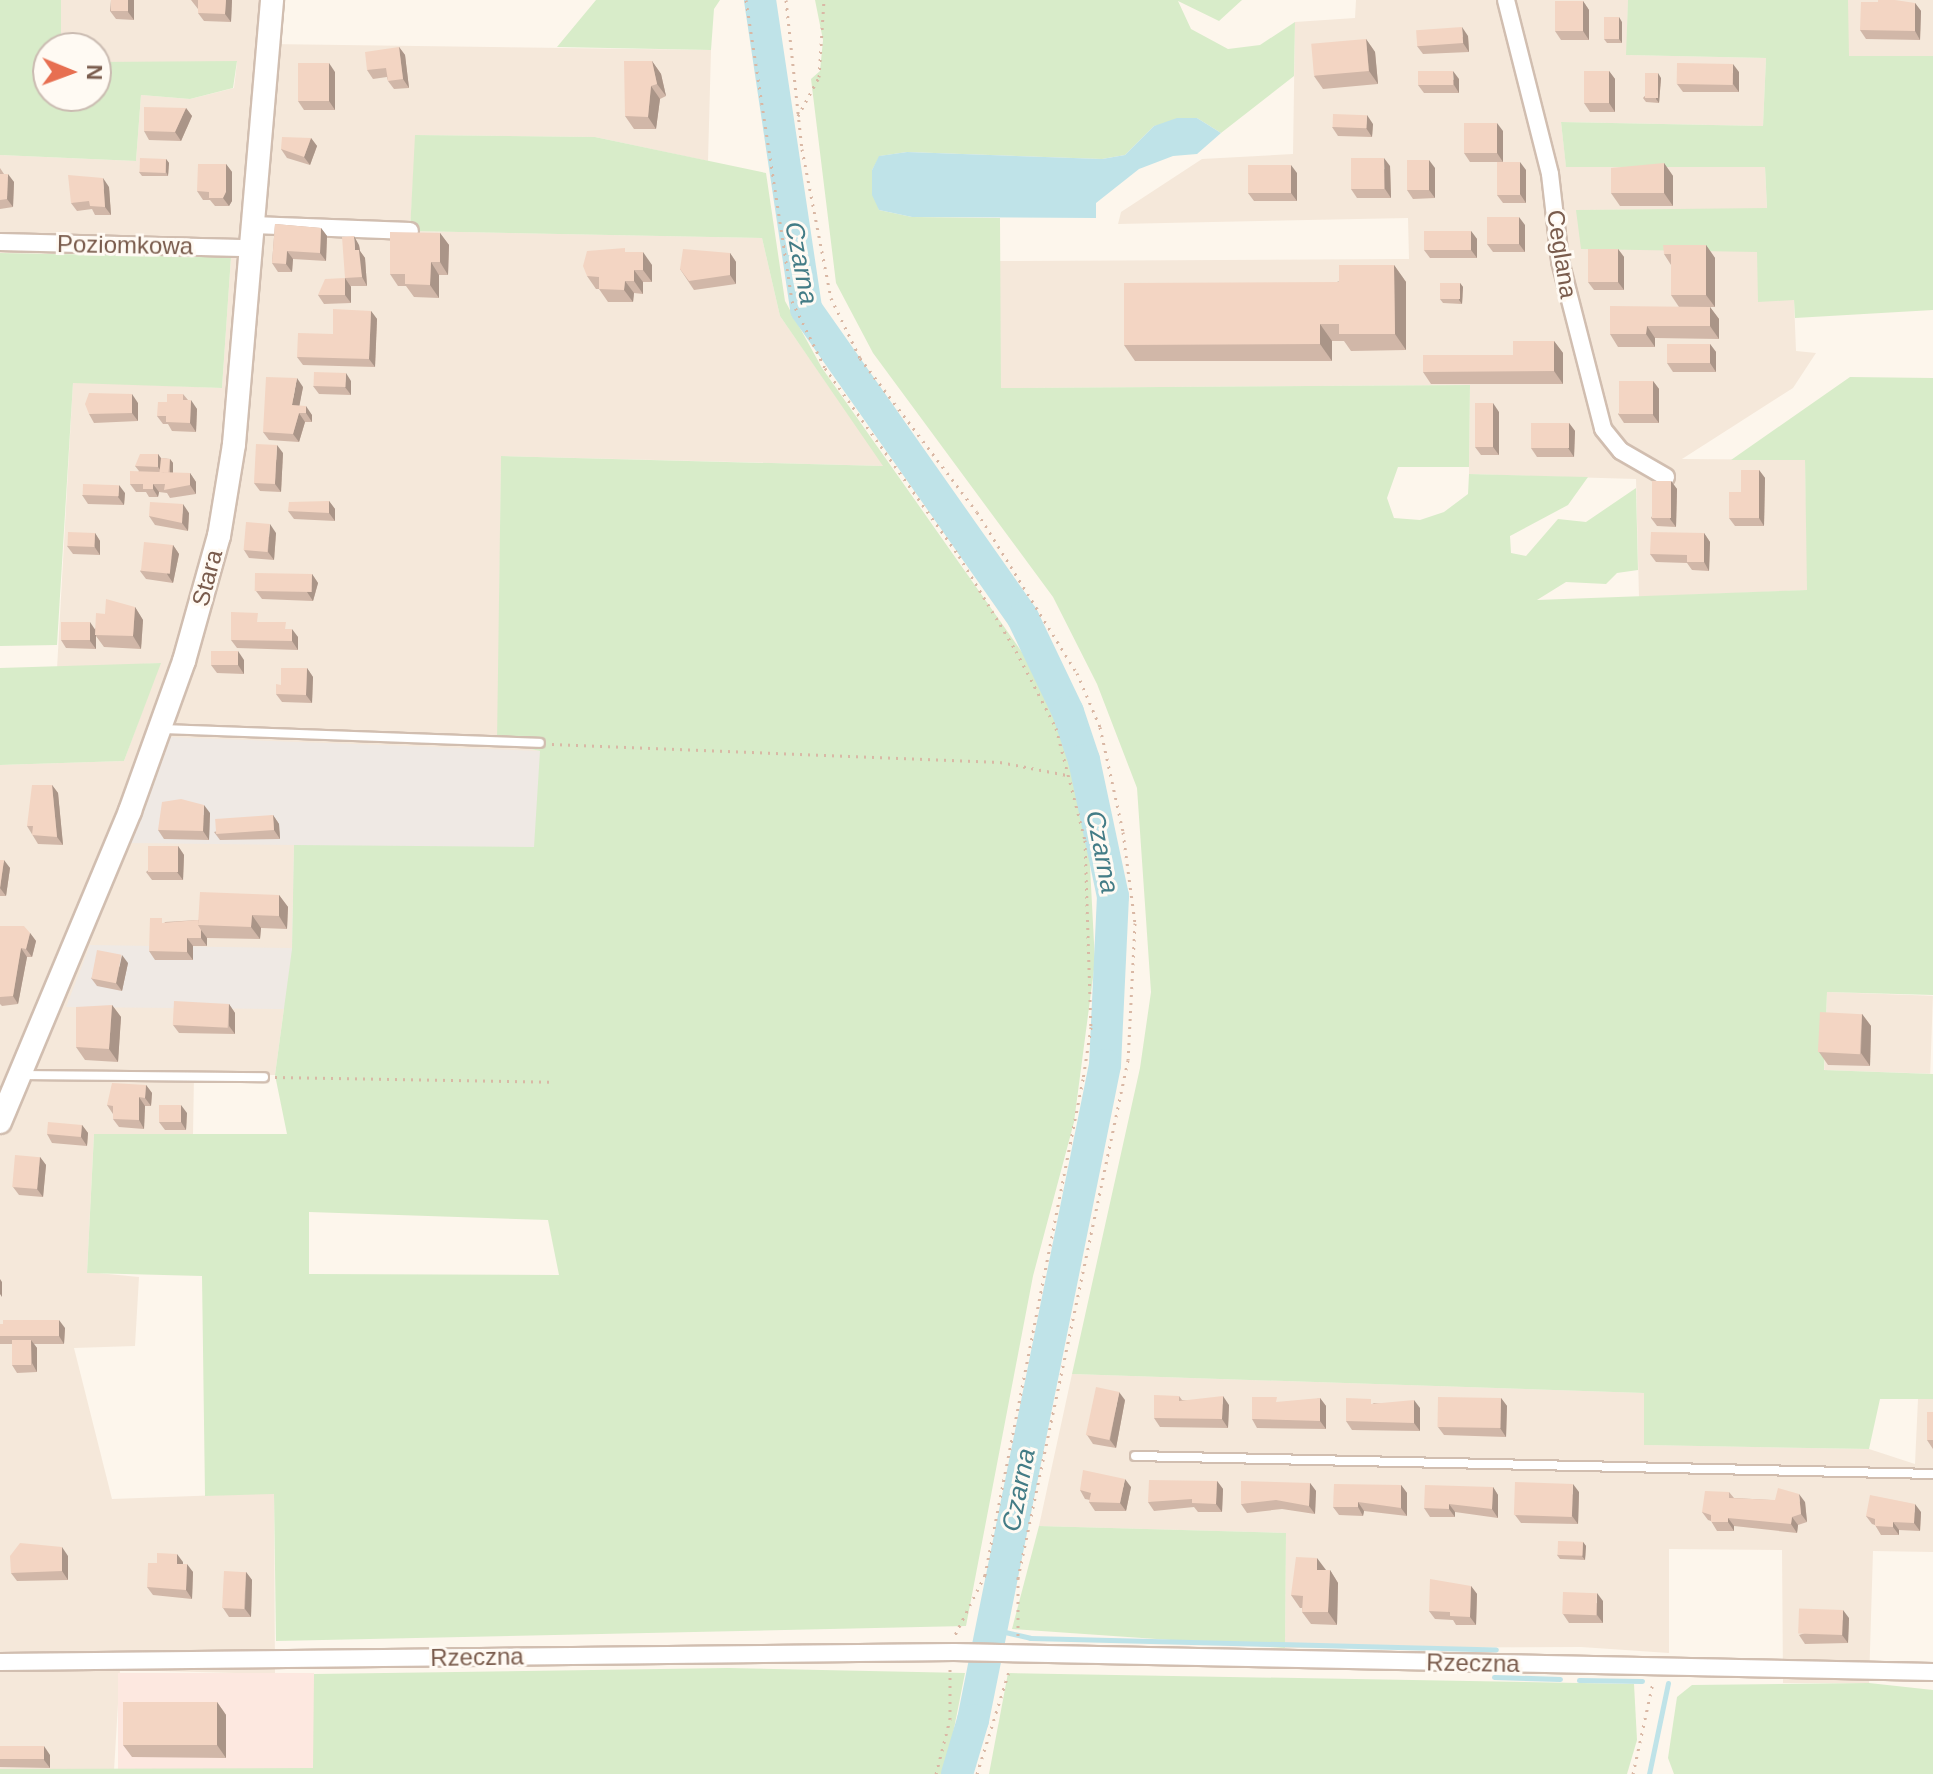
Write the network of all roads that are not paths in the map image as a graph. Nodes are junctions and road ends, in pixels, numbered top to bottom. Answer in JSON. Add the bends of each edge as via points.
{"nodes":[{"id":1,"x":272,"y":0,"type":"edge"},
{"id":2,"x":1506,"y":0,"type":"edge"},
{"id":3,"x":410,"y":231,"type":"edge"},
{"id":4,"x":252,"y":236,"type":"junction"},
{"id":5,"x":0,"y":242,"type":"edge"},
{"id":6,"x":1666,"y":477,"type":"edge"},
{"id":7,"x":159,"y":729,"type":"junction"},
{"id":8,"x":540,"y":743,"type":"road end"},
{"id":9,"x":20,"y":1075,"type":"junction"},
{"id":10,"x":264,"y":1077,"type":"road end"},
{"id":11,"x":0,"y":1122,"type":"edge"},
{"id":12,"x":1135,"y":1456,"type":"dead end"},
{"id":13,"x":1933,"y":1474,"type":"edge"},
{"id":14,"x":0,"y":1662,"type":"edge"},
{"id":15,"x":1933,"y":1672,"type":"edge"}],
"edges":[{"from":1,"to":4,"type":"street","name":"Stara"},
{"from":2,"to":6,"type":"street","name":"Ceglana","via":[[1550,174],[1560,261],[1603,429],[1621,451]]},
{"from":3,"to":4,"type":"street","name":"Poziomkowa"},
{"from":4,"to":5,"type":"street","name":"Poziomkowa"},
{"from":4,"to":7,"type":"street","name":"Stara","via":[[229,489],[203,597]]},
{"from":7,"to":8,"type":"lane"},
{"from":7,"to":9,"type":"street","name":"Stara"},
{"from":9,"to":10,"type":"lane"},
{"from":9,"to":11,"type":"street","name":"Stara"},
{"from":12,"to":13,"type":"lane"},
{"from":14,"to":15,"type":"street","name":"Rzeczna","via":[[950,1652]]}]}
